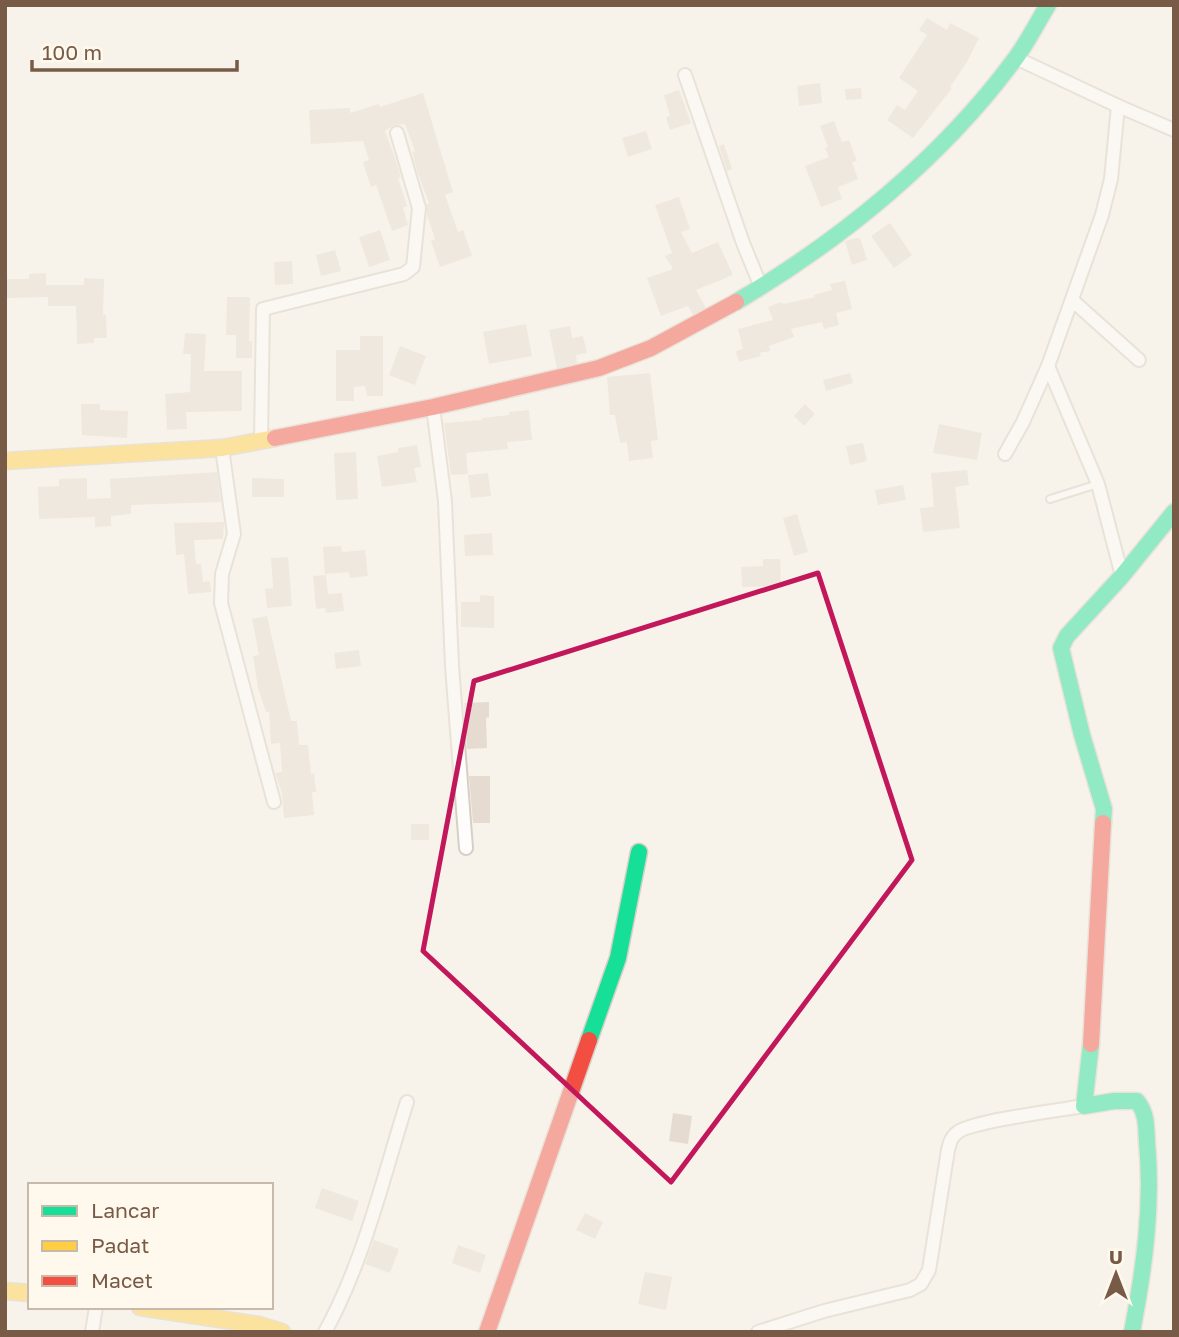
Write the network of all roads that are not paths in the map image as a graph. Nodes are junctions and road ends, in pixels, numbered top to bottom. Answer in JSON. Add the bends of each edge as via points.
{"nodes":[{"id":1,"x":1048,"y":5,"type":"edge"},
{"id":2,"x":1016,"y":58,"type":"junction"},
{"id":3,"x":685,"y":75,"type":"dead end"},
{"id":4,"x":1118,"y":106,"type":"junction"},
{"id":5,"x":1174,"y":130,"type":"edge"},
{"id":6,"x":397,"y":133,"type":"dead end"},
{"id":7,"x":761,"y":286,"type":"junction"},
{"id":8,"x":1072,"y":300,"type":"junction"},
{"id":9,"x":1139,"y":360,"type":"dead end"},
{"id":10,"x":1048,"y":366,"type":"junction"},
{"id":11,"x":433,"y":407,"type":"junction"},
{"id":12,"x":261,"y":441,"type":"junction"},
{"id":13,"x":222,"y":448,"type":"junction"},
{"id":14,"x":1005,"y":454,"type":"dead end"},
{"id":15,"x":5,"y":461,"type":"edge"},
{"id":16,"x":1098,"y":484,"type":"junction"},
{"id":17,"x":1050,"y":499,"type":"dead end"},
{"id":18,"x":1174,"y":512,"type":"edge"},
{"id":19,"x":1122,"y":576,"type":"junction"},
{"id":20,"x":274,"y":802,"type":"dead end"},
{"id":21,"x":466,"y":848,"type":"dead end"},
{"id":22,"x":639,"y":852,"type":"dead end"},
{"id":23,"x":407,"y":1102,"type":"dead end"},
{"id":24,"x":1084,"y":1106,"type":"junction"},
{"id":25,"x":5,"y":1291,"type":"edge"},
{"id":26,"x":28,"y":1293,"type":"edge"},
{"id":27,"x":96,"y":1309,"type":"edge"},
{"id":28,"x":153,"y":1309,"type":"edge"},
{"id":29,"x":93,"y":1332,"type":"edge"},
{"id":30,"x":282,"y":1332,"type":"edge"},
{"id":31,"x":324,"y":1332,"type":"edge"},
{"id":32,"x":486,"y":1332,"type":"edge"},
{"id":33,"x":758,"y":1332,"type":"edge"},
{"id":34,"x":1132,"y":1332,"type":"edge"}],
"edges":[{"from":1,"to":2,"type":"street"},
{"from":2,"to":4,"type":"street"},
{"from":2,"to":7,"type":"street","via":[[978,105],[867,212]]},
{"from":3,"to":7,"type":"street"},
{"from":4,"to":5,"type":"street"},
{"from":4,"to":8,"type":"street","via":[[1107,200]]},
{"from":6,"to":12,"type":"street","via":[[419,208],[413,267],[404,274],[263,309]]},
{"from":7,"to":11,"type":"street","via":[[651,348],[599,368]]},
{"from":8,"to":9,"type":"street"},
{"from":8,"to":10,"type":"street"},
{"from":10,"to":14,"type":"street"},
{"from":10,"to":16,"type":"street"},
{"from":11,"to":12,"type":"street"},
{"from":11,"to":21,"type":"street","via":[[445,501]]},
{"from":12,"to":13,"type":"street"},
{"from":13,"to":15,"type":"street"},
{"from":13,"to":20,"type":"street","via":[[234,534],[222,574],[221,603]]},
{"from":16,"to":17,"type":"lane"},
{"from":16,"to":19,"type":"street"},
{"from":18,"to":19,"type":"street"},
{"from":19,"to":24,"type":"street","via":[[1061,648],[1104,809]]},
{"from":22,"to":32,"type":"street","via":[[618,958]]},
{"from":23,"to":31,"type":"street","via":[[360,1249]]},
{"from":24,"to":33,"type":"street","via":[[975,1125],[950,1140],[929,1270],[921,1284]]},
{"from":24,"to":34,"type":"street","via":[[1131,1100],[1145,1113],[1152,1186]]},
{"from":25,"to":26,"type":"street"},
{"from":27,"to":29,"type":"street"},
{"from":28,"to":30,"type":"street"}]}
